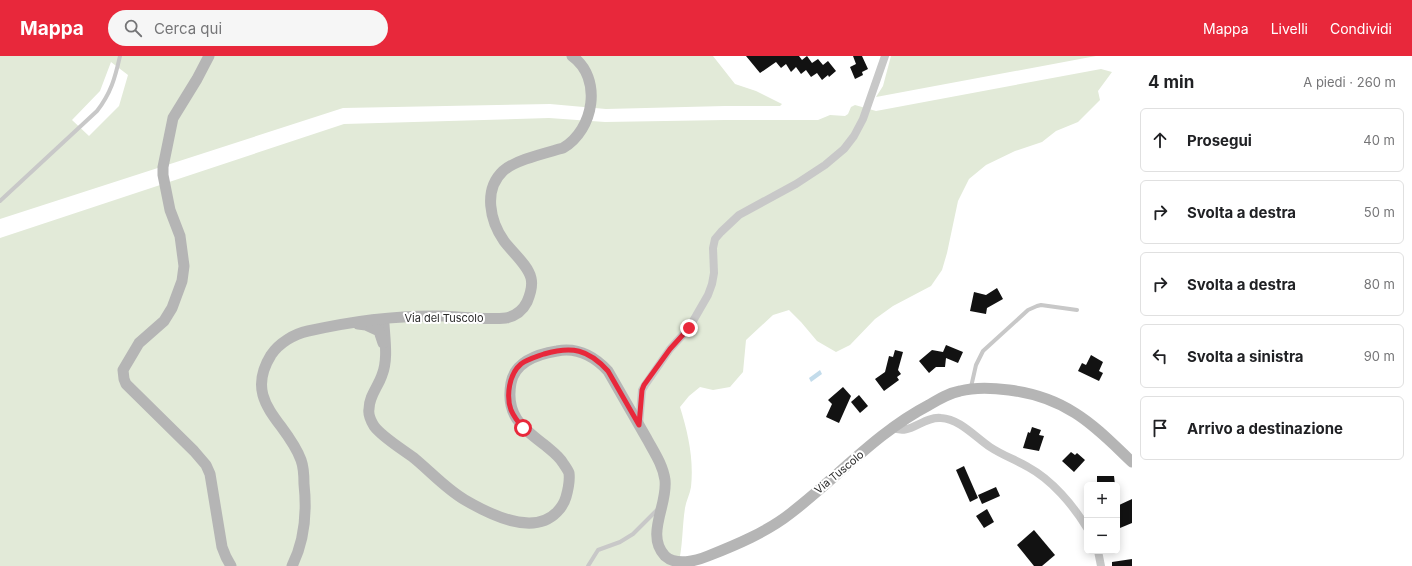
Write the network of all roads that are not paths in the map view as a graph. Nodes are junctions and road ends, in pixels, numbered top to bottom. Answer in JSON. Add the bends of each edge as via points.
{"nodes":[{"id":1,"x":120,"y":56,"type":"edge"},
{"id":2,"x":209,"y":56,"type":"edge"},
{"id":3,"x":572,"y":56,"type":"edge"},
{"id":4,"x":885,"y":56,"type":"edge"},
{"id":5,"x":0,"y":201,"type":"edge"},
{"id":6,"x":1076,"y":310,"type":"dead end"},
{"id":7,"x":396,"y":318,"type":"junction"},
{"id":8,"x":374,"y":320,"type":"junction"},
{"id":9,"x":354,"y":323,"type":"junction"},
{"id":10,"x":385,"y":351,"type":"junction"},
{"id":11,"x":971,"y":389,"type":"junction"},
{"id":12,"x":639,"y":425,"type":"junction"},
{"id":13,"x":892,"y":427,"type":"junction"},
{"id":14,"x":1132,"y":462,"type":"edge"},
{"id":15,"x":665,"y":489,"type":"junction"},
{"id":16,"x":1084,"y":524,"type":"edge"},
{"id":17,"x":1099,"y":554,"type":"edge"},
{"id":18,"x":232,"y":566,"type":"edge"},
{"id":19,"x":292,"y":566,"type":"edge"},
{"id":20,"x":588,"y":566,"type":"edge"},
{"id":21,"x":1101,"y":566,"type":"edge"}],
"edges":[{"from":1,"to":5,"type":"lane","via":[[111,88],[97,111]]},
{"from":2,"to":18,"type":"street","via":[[173,118],[165,157],[163,175],[170,210],[180,236],[184,266],[182,281],[164,321],[139,343],[123,370],[126,384],[206,465],[210,474],[222,547]]},
{"from":3,"to":7,"type":"street","name":"Via del Tuscolo","via":[[584,67],[590,85],[590,113],[578,135],[563,148],[512,165],[498,178],[492,188],[490,199],[493,218],[504,241],[531,278],[531,290],[526,304],[517,313],[506,318]]},
{"from":4,"to":12,"type":"street","via":[[863,119],[844,149],[796,184],[739,215],[715,239],[714,273],[708,294],[689,328],[644,385]]},
{"from":6,"to":11,"type":"lane","via":[[1041,305],[1028,310],[983,351],[976,365]]},
{"from":7,"to":8,"type":"street","name":"Via del Tuscolo"},
{"from":7,"to":10,"type":"street","via":[[387,333]]},
{"from":8,"to":9,"type":"street","name":"Via del Tuscolo"},
{"from":8,"to":10,"type":"street","via":[[384,324]]},
{"from":9,"to":10,"type":"street","via":[[379,331]]},
{"from":9,"to":19,"type":"street","name":"Via del Tuscolo","via":[[306,331],[283,342],[274,350],[262,372],[264,397],[268,409],[289,437],[303,468],[305,521],[299,549]]},
{"from":10,"to":12,"type":"street","name":"Via Tuscolo","via":[[386,362],[368,410],[374,425],[457,495],[484,511],[515,522],[535,524],[552,518],[564,505],[569,472],[560,457],[523,428],[511,409],[509,398],[512,377],[521,364],[565,349],[584,353],[608,371]]},
{"from":11,"to":13,"type":"street","name":"Via Tuscolo","via":[[948,395],[914,412]]},
{"from":11,"to":14,"type":"street","name":"Via Tuscolo","via":[[1016,391],[1058,403],[1089,423]]},
{"from":12,"to":15,"type":"street","name":"Via Tuscolo","via":[[663,470]]},
{"from":13,"to":15,"type":"street","name":"Via Tuscolo","via":[[785,517],[761,532],[696,560],[671,560],[664,555],[660,547],[657,527]]},
{"from":13,"to":16,"type":"street","via":[[905,430],[925,420],[936,418],[958,423],[994,450],[1029,467],[1044,478],[1069,503]]},
{"from":15,"to":20,"type":"lane","via":[[661,505],[646,523],[620,542],[598,550]]},
{"from":17,"to":21,"type":"street"}]}
